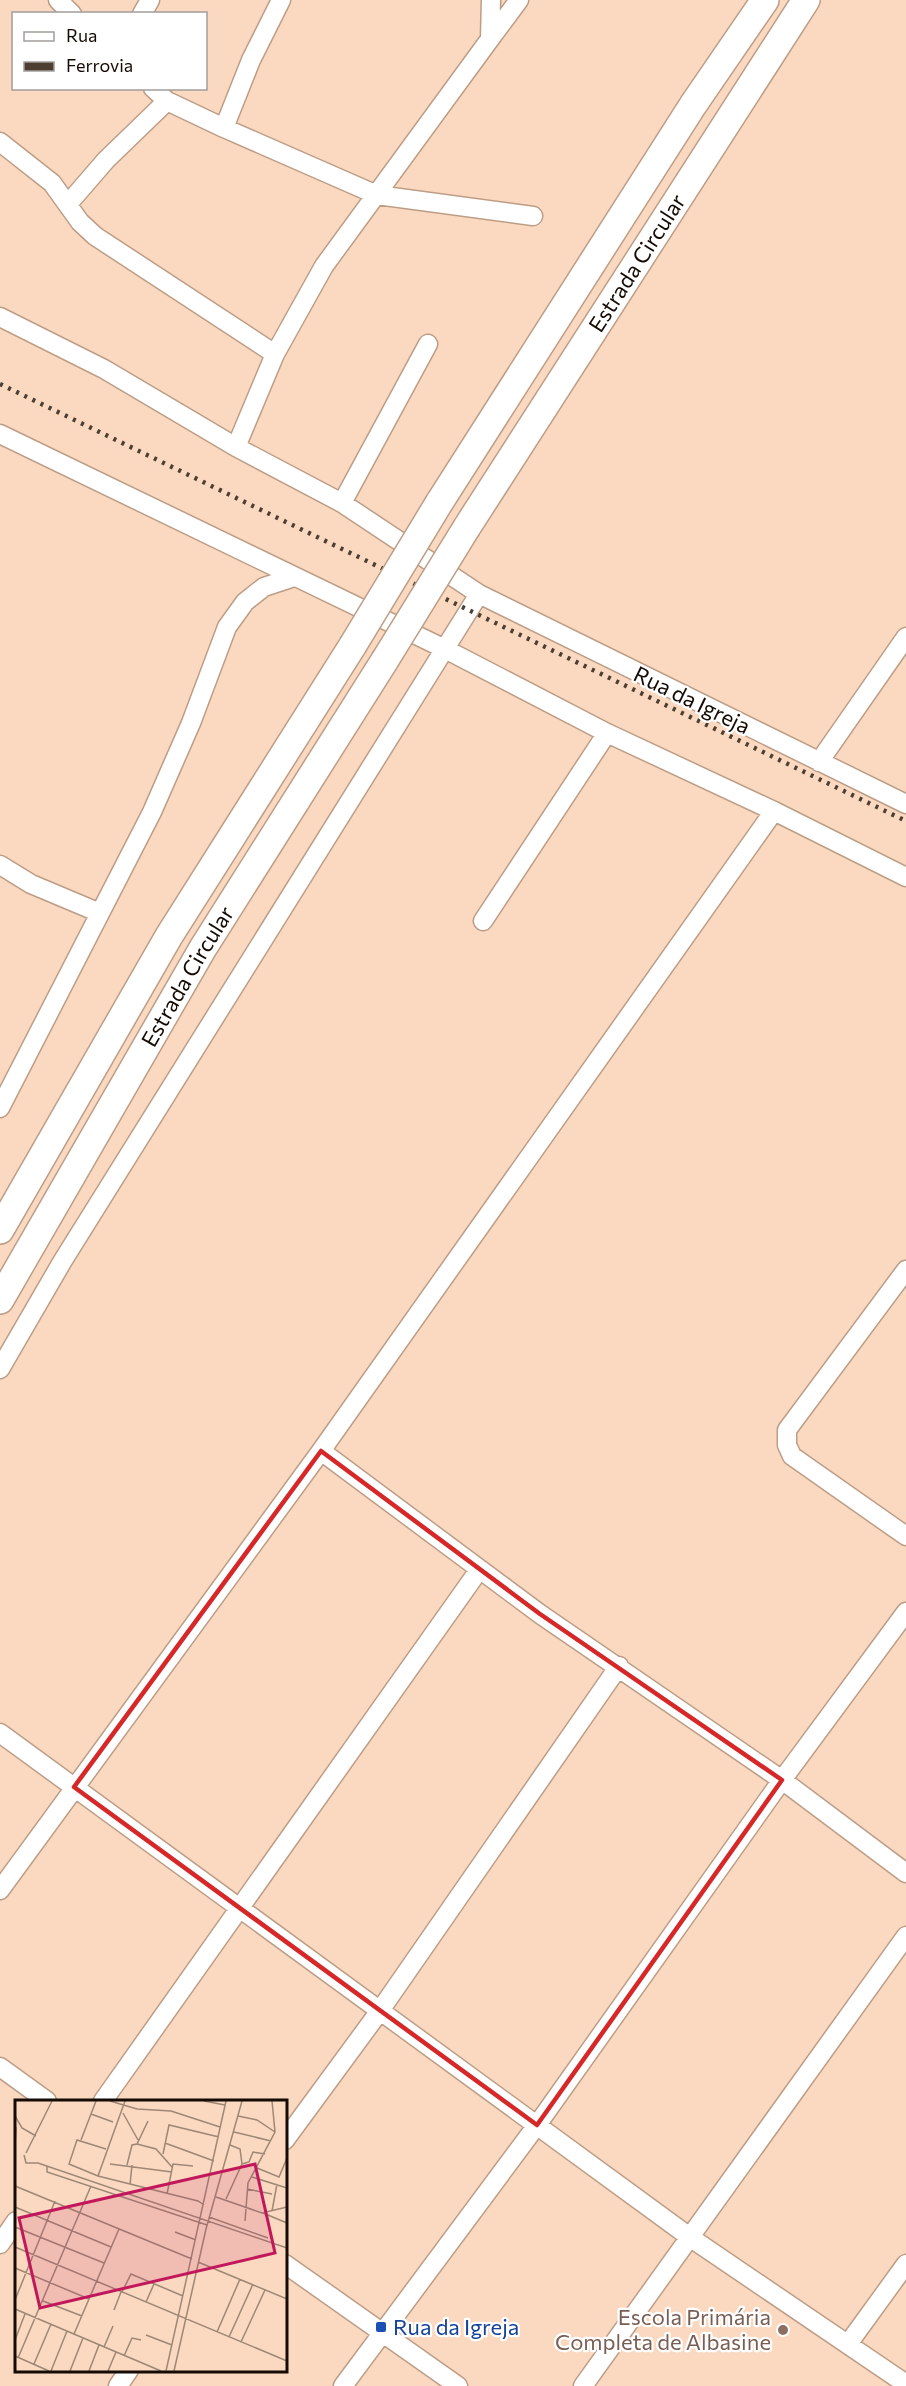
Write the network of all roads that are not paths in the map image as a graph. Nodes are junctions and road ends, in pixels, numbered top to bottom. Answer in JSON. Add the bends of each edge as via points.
{"nodes":[{"id":1,"x":58,"y":0,"type":"edge"},
{"id":2,"x":281,"y":0,"type":"edge"},
{"id":3,"x":490,"y":0,"type":"edge"},
{"id":4,"x":519,"y":0,"type":"edge"},
{"id":5,"x":765,"y":0,"type":"edge"},
{"id":6,"x":806,"y":0,"type":"edge"},
{"id":7,"x":70,"y":12,"type":"edge"},
{"id":8,"x":490,"y":39,"type":"junction"},
{"id":9,"x":155,"y":90,"type":"edge"},
{"id":10,"x":167,"y":101,"type":"junction"},
{"id":11,"x":224,"y":128,"type":"junction"},
{"id":12,"x":0,"y":142,"type":"edge"},
{"id":13,"x":377,"y":195,"type":"junction"},
{"id":14,"x":68,"y":204,"type":"junction"},
{"id":15,"x":532,"y":216,"type":"dead end"},
{"id":16,"x":0,"y":317,"type":"edge"},
{"id":17,"x":428,"y":344,"type":"dead end"},
{"id":18,"x":275,"y":354,"type":"junction"},
{"id":19,"x":0,"y":434,"type":"edge"},
{"id":20,"x":236,"y":447,"type":"junction"},
{"id":21,"x":342,"y":503,"type":"junction"},
{"id":22,"x":294,"y":577,"type":"junction"},
{"id":23,"x":479,"y":594,"type":"junction"},
{"id":24,"x":906,"y":637,"type":"edge"},
{"id":25,"x":443,"y":648,"type":"junction"},
{"id":26,"x":607,"y":733,"type":"junction"},
{"id":27,"x":819,"y":762,"type":"junction"},
{"id":28,"x":906,"y":804,"type":"edge"},
{"id":29,"x":774,"y":811,"type":"junction"},
{"id":30,"x":0,"y":865,"type":"edge"},
{"id":31,"x":906,"y":877,"type":"edge"},
{"id":32,"x":100,"y":913,"type":"junction"},
{"id":33,"x":483,"y":921,"type":"dead end"},
{"id":34,"x":0,"y":1108,"type":"edge"},
{"id":35,"x":0,"y":1230,"type":"edge"},
{"id":36,"x":906,"y":1270,"type":"edge"},
{"id":37,"x":0,"y":1300,"type":"edge"},
{"id":38,"x":0,"y":1369,"type":"edge"},
{"id":39,"x":321,"y":1451,"type":"junction"},
{"id":40,"x":906,"y":1536,"type":"edge"},
{"id":41,"x":479,"y":1570,"type":"junction"},
{"id":42,"x":906,"y":1612,"type":"edge"},
{"id":43,"x":619,"y":1666,"type":"junction"},
{"id":44,"x":0,"y":1733,"type":"edge"},
{"id":45,"x":782,"y":1780,"type":"junction"},
{"id":46,"x":74,"y":1787,"type":"junction"},
{"id":47,"x":906,"y":1873,"type":"edge"},
{"id":48,"x":0,"y":1890,"type":"edge"},
{"id":49,"x":237,"y":1909,"type":"junction"},
{"id":50,"x":906,"y":1936,"type":"edge"},
{"id":51,"x":379,"y":2012,"type":"junction"},
{"id":52,"x":0,"y":2067,"type":"edge"},
{"id":53,"x":46,"y":2100,"type":"edge"},
{"id":54,"x":104,"y":2100,"type":"edge"},
{"id":55,"x":537,"y":2125,"type":"junction"},
{"id":56,"x":286,"y":2139,"type":"edge"},
{"id":57,"x":15,"y":2222,"type":"edge"},
{"id":58,"x":691,"y":2238,"type":"junction"},
{"id":59,"x":0,"y":2244,"type":"edge"},
{"id":60,"x":906,"y":2264,"type":"edge"},
{"id":61,"x":286,"y":2265,"type":"edge"},
{"id":62,"x":382,"y":2333,"type":"junction"},
{"id":63,"x":848,"y":2344,"type":"junction"},
{"id":64,"x":128,"y":2371,"type":"edge"},
{"id":65,"x":906,"y":2384,"type":"edge"},
{"id":66,"x":118,"y":2386,"type":"edge"},
{"id":67,"x":343,"y":2386,"type":"edge"},
{"id":68,"x":458,"y":2386,"type":"edge"},
{"id":69,"x":583,"y":2386,"type":"edge"}],
"edges":[{"from":1,"to":7,"type":"street"},
{"from":2,"to":11,"type":"street"},
{"from":3,"to":8,"type":"street"},
{"from":4,"to":8,"type":"street"},
{"from":5,"to":35,"type":"main road","name":"Estrada Circular","bridge":true,"via":[[439,503],[170,936]]},
{"from":6,"to":37,"type":"main road","name":"Estrada Circular","bridge":true,"via":[[467,527],[203,948]]},
{"from":8,"to":13,"type":"street"},
{"from":9,"to":10,"type":"street"},
{"from":10,"to":11,"type":"street"},
{"from":10,"to":14,"type":"street","via":[[106,160]]},
{"from":11,"to":13,"type":"street"},
{"from":12,"to":14,"type":"street","via":[[39,171]]},
{"from":13,"to":15,"type":"street"},
{"from":13,"to":18,"type":"street","via":[[324,266]]},
{"from":14,"to":18,"type":"street","via":[[95,236]]},
{"from":16,"to":20,"type":"street","name":"Rua da Igreja","via":[[104,369]]},
{"from":17,"to":21,"type":"street"},
{"from":18,"to":20,"type":"street"},
{"from":19,"to":22,"type":"street"},
{"from":20,"to":21,"type":"street","name":"Rua da Igreja"},
{"from":21,"to":23,"type":"street","name":"Rua da Igreja"},
{"from":22,"to":25,"type":"street"},
{"from":22,"to":32,"type":"street","via":[[264,587],[244,602],[227,627],[175,761]]},
{"from":23,"to":25,"type":"street"},
{"from":23,"to":27,"type":"street","name":"Rua da Igreja"},
{"from":24,"to":27,"type":"street"},
{"from":25,"to":26,"type":"street"},
{"from":25,"to":38,"type":"street","via":[[68,1252]]},
{"from":26,"to":29,"type":"street"},
{"from":26,"to":33,"type":"street"},
{"from":27,"to":28,"type":"street","name":"Rua da Igreja"},
{"from":29,"to":31,"type":"street"},
{"from":29,"to":39,"type":"street"},
{"from":30,"to":32,"type":"street","via":[[31,884]]},
{"from":32,"to":34,"type":"street"},
{"from":36,"to":40,"type":"street","via":[[787,1430],[787,1445],[792,1456]]},
{"from":39,"to":41,"type":"street"},
{"from":39,"to":46,"type":"street"},
{"from":41,"to":43,"type":"street"},
{"from":41,"to":49,"type":"street"},
{"from":42,"to":45,"type":"street"},
{"from":43,"to":45,"type":"street"},
{"from":43,"to":51,"type":"street"},
{"from":44,"to":46,"type":"street"},
{"from":45,"to":47,"type":"street"},
{"from":45,"to":55,"type":"street"},
{"from":46,"to":48,"type":"street"},
{"from":46,"to":49,"type":"street"},
{"from":49,"to":51,"type":"street"},
{"from":49,"to":54,"type":"street"},
{"from":50,"to":58,"type":"street"},
{"from":51,"to":55,"type":"street"},
{"from":51,"to":56,"type":"street"},
{"from":52,"to":53,"type":"street"},
{"from":55,"to":58,"type":"street"},
{"from":55,"to":62,"type":"street"},
{"from":57,"to":59,"type":"street"},
{"from":58,"to":63,"type":"street"},
{"from":58,"to":69,"type":"street"},
{"from":60,"to":63,"type":"street"},
{"from":61,"to":62,"type":"street"},
{"from":62,"to":67,"type":"street"},
{"from":62,"to":68,"type":"street"},
{"from":63,"to":65,"type":"street"},
{"from":64,"to":66,"type":"street"}]}
